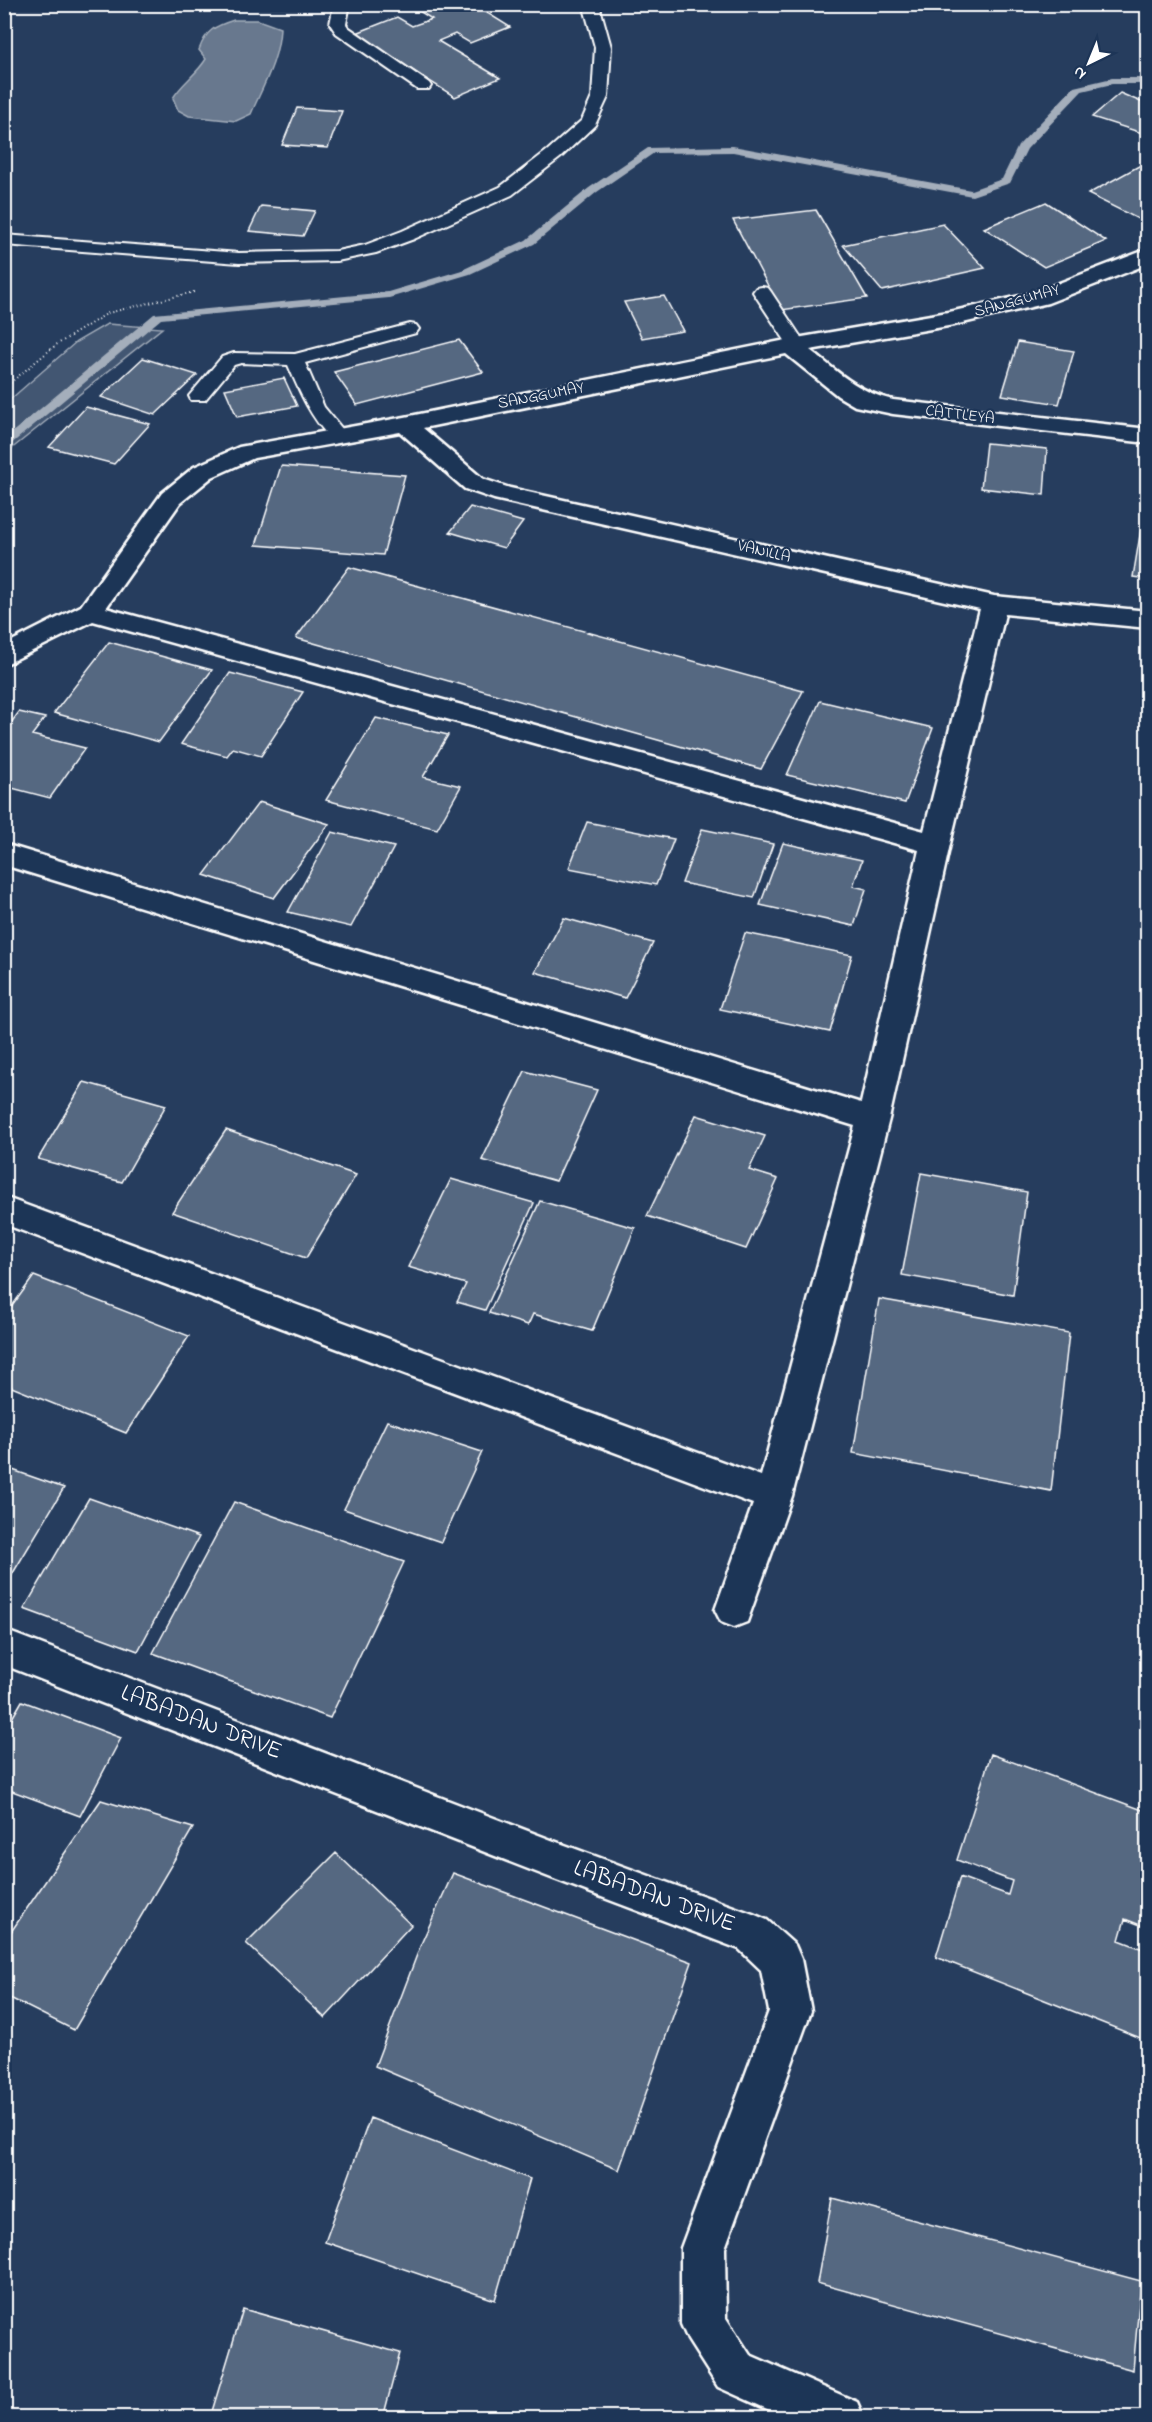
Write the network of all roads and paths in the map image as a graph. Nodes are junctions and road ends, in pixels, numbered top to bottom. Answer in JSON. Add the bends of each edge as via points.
{"nodes":[{"id":1,"x":342,"y":4,"type":"edge"},
{"id":2,"x":591,"y":4,"type":"edge"},
{"id":3,"x":423,"y":86,"type":"dead end"},
{"id":4,"x":4,"y":240,"type":"edge"},
{"id":5,"x":1148,"y":256,"type":"edge"},
{"id":6,"x":200,"y":290,"type":"dead end"},
{"id":7,"x":762,"y":292,"type":"dead end"},
{"id":8,"x":410,"y":329,"type":"dead end"},
{"id":9,"x":794,"y":345,"type":"junction"},
{"id":10,"x":296,"y":360,"type":"junction"},
{"id":11,"x":4,"y":388,"type":"edge"},
{"id":12,"x":198,"y":396,"type":"dead end"},
{"id":13,"x":405,"y":424,"type":"junction"},
{"id":14,"x":339,"y":436,"type":"junction"},
{"id":15,"x":1148,"y":436,"type":"edge"},
{"id":16,"x":994,"y":604,"type":"junction"},
{"id":17,"x":90,"y":612,"type":"junction"},
{"id":18,"x":1148,"y":620,"type":"edge"},
{"id":19,"x":4,"y":656,"type":"edge"},
{"id":20,"x":935,"y":844,"type":"junction"},
{"id":21,"x":4,"y":854,"type":"edge"},
{"id":22,"x":873,"y":1119,"type":"junction"},
{"id":23,"x":4,"y":1210,"type":"edge"},
{"id":24,"x":774,"y":1496,"type":"junction"},
{"id":25,"x":734,"y":1610,"type":"dead end"},
{"id":26,"x":4,"y":1647,"type":"edge"},
{"id":27,"x":841,"y":2418,"type":"edge"}],
"edges":[{"from":1,"to":3,"type":"lane","via":[[338,24],[342,30]]},
{"from":2,"to":4,"type":"lane","via":[[603,47],[600,97],[589,122],[506,191],[408,235],[338,256],[239,258]]},
{"from":5,"to":9,"type":"street","name":"SANGGUMAY","via":[[1040,298],[954,318]]},
{"from":6,"to":11,"type":"path","via":[[108,313],[56,345]]},
{"from":7,"to":9,"type":"lane"},
{"from":8,"to":10,"type":"lane"},
{"from":9,"to":13,"type":"street","name":"SANGGUMAY"},
{"from":9,"to":15,"type":"street","name":"CATTLEYA","via":[[847,391],[864,400],[893,407]]},
{"from":10,"to":12,"type":"lane","via":[[240,357],[228,361]]},
{"from":10,"to":14,"type":"lane","via":[[315,407]]},
{"from":13,"to":14,"type":"street","name":"SANGGUMAY"},
{"from":13,"to":16,"type":"street","name":"VANILLA","via":[[474,484],[503,494]]},
{"from":14,"to":17,"type":"street","name":"SANGGUMAY","via":[[248,452],[202,472],[171,498]]},
{"from":16,"to":18,"type":"street","name":"VANILLA"},
{"from":16,"to":20,"type":"street"},
{"from":17,"to":19,"type":"street","name":"SANGGUMAY"},
{"from":17,"to":20,"type":"street"},
{"from":20,"to":22,"type":"street"},
{"from":21,"to":22,"type":"street"},
{"from":22,"to":24,"type":"street"},
{"from":23,"to":24,"type":"street"},
{"from":24,"to":25,"type":"street"},
{"from":26,"to":27,"type":"street","name":"LABADAN DRIVE","via":[[753,1934],[780,1959],[790,2011],[703,2248],[704,2324],[734,2371]]}]}
